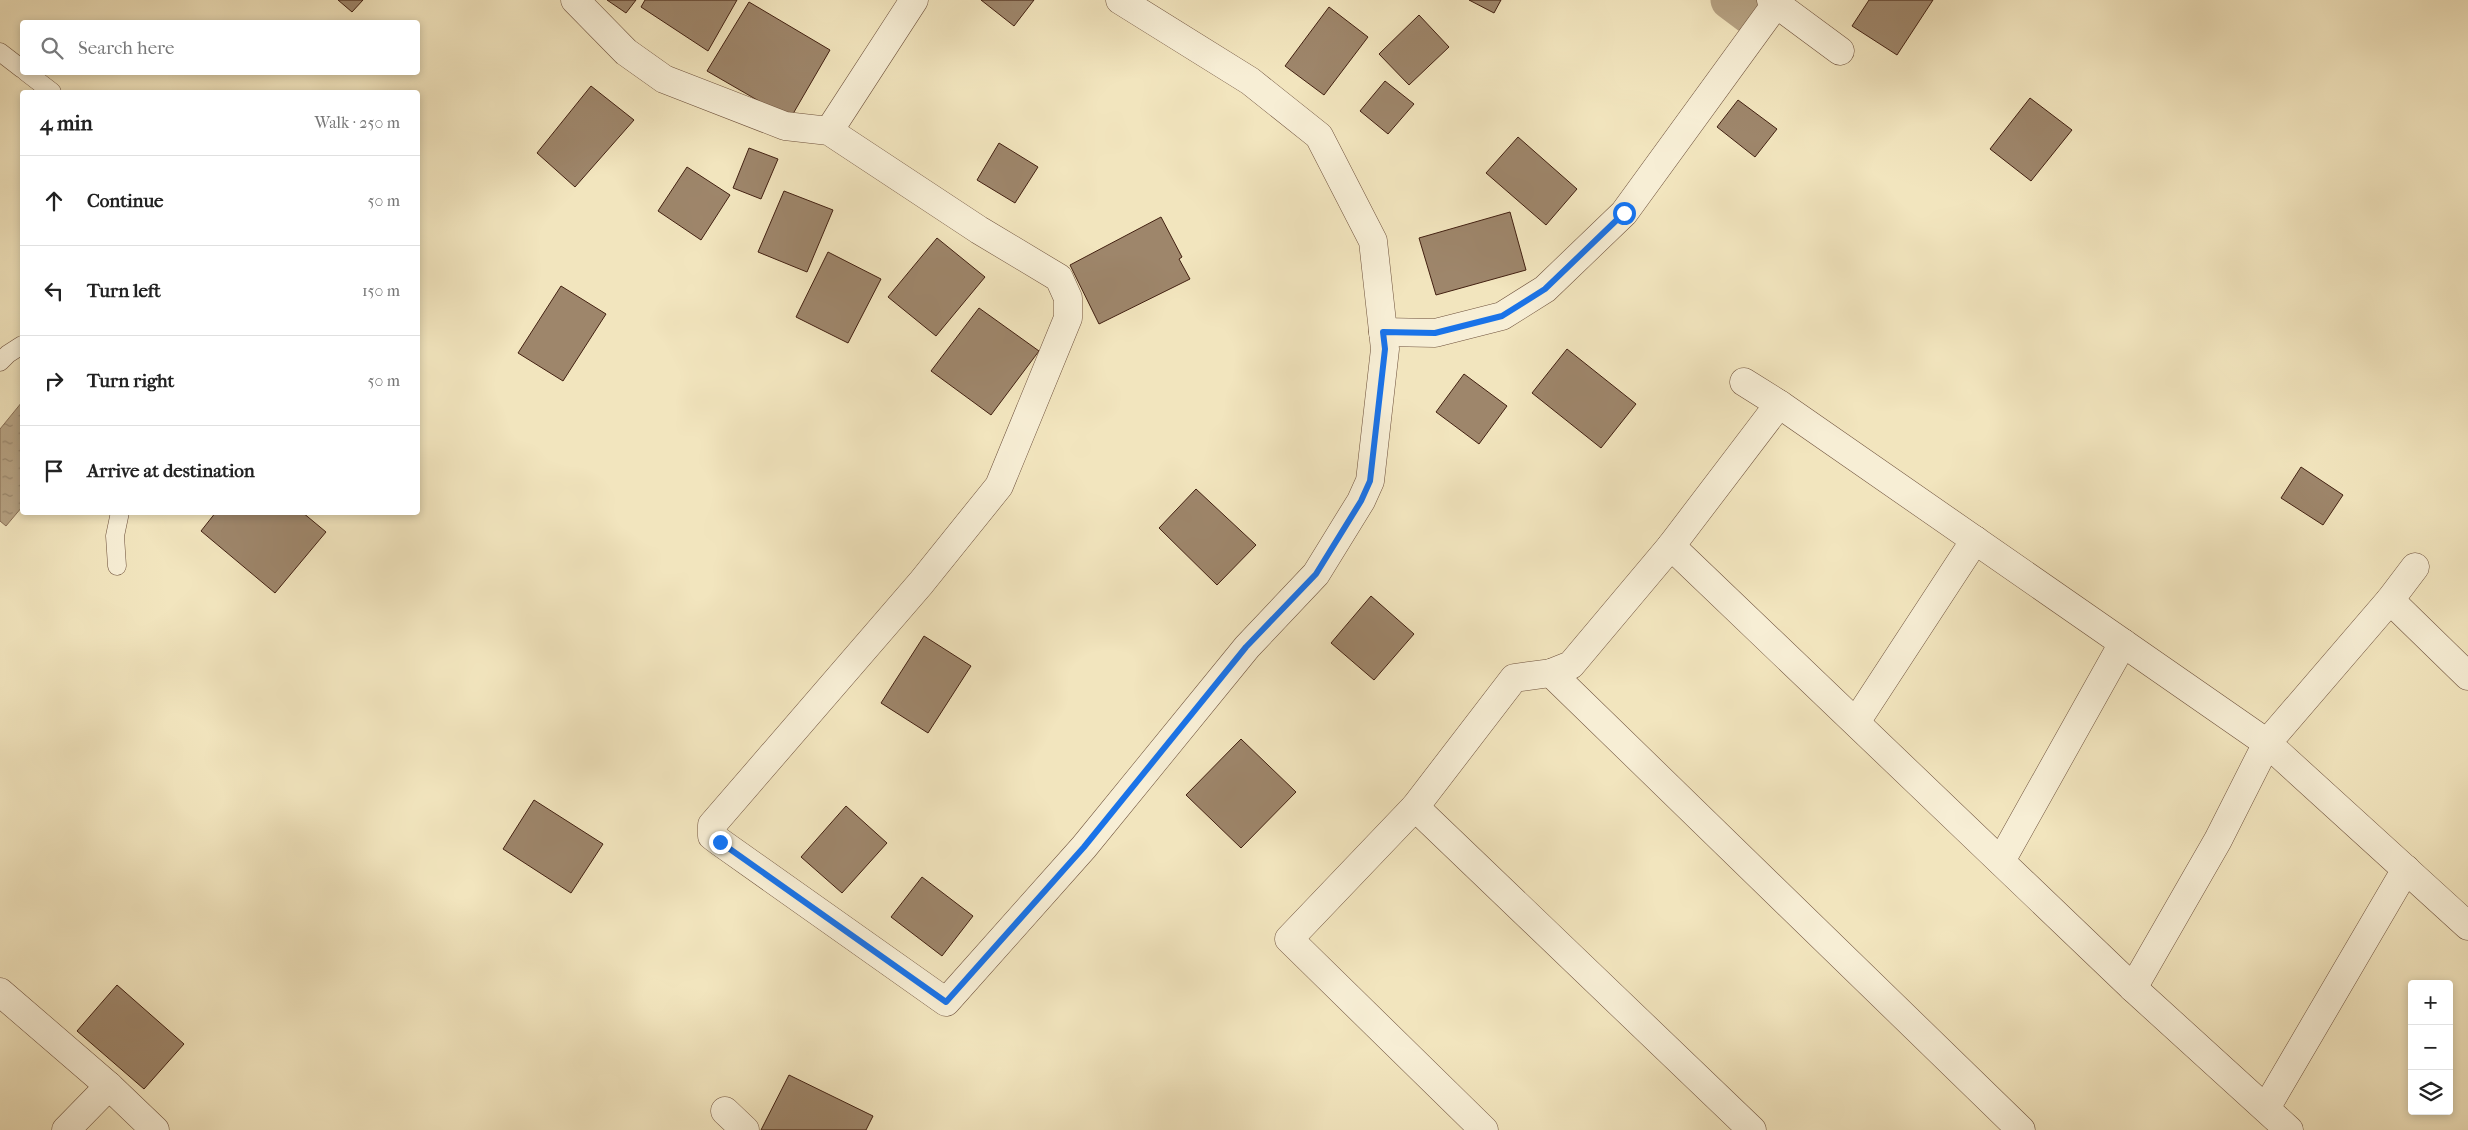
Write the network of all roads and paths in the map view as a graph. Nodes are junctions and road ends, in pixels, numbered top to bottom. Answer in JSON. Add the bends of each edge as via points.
{"nodes":[{"id":1,"x":575,"y":0,"type":"edge"},
{"id":2,"x":914,"y":0,"type":"edge"},
{"id":3,"x":1120,"y":0,"type":"edge"},
{"id":4,"x":1774,"y":2,"type":"edge"},
{"id":5,"x":1840,"y":51,"type":"dead end"},
{"id":6,"x":0,"y":52,"type":"edge"},
{"id":7,"x":20,"y":68,"type":"edge"},
{"id":8,"x":30,"y":75,"type":"edge"},
{"id":9,"x":49,"y":90,"type":"edge"},
{"id":10,"x":829,"y":131,"type":"junction"},
{"id":11,"x":1383,"y":332,"type":"junction"},
{"id":12,"x":20,"y":346,"type":"edge"},
{"id":13,"x":0,"y":362,"type":"edge"},
{"id":14,"x":1744,"y":382,"type":"dead end"},
{"id":15,"x":1779,"y":404,"type":"junction"},
{"id":16,"x":119,"y":515,"type":"edge"},
{"id":17,"x":1975,"y":540,"type":"junction"},
{"id":18,"x":1671,"y":546,"type":"junction"},
{"id":19,"x":117,"y":566,"type":"dead end"},
{"id":20,"x":2415,"y":567,"type":"dead end"},
{"id":21,"x":2390,"y":600,"type":"junction"},
{"id":22,"x":2123,"y":643,"type":"junction"},
{"id":23,"x":1551,"y":673,"type":"junction"},
{"id":24,"x":2468,"y":676,"type":"edge"},
{"id":25,"x":1856,"y":722,"type":"junction"},
{"id":26,"x":2267,"y":743,"type":"junction"},
{"id":27,"x":1415,"y":807,"type":"junction"},
{"id":28,"x":2001,"y":861,"type":"junction"},
{"id":29,"x":2406,"y":870,"type":"junction"},
{"id":30,"x":2468,"y":926,"type":"edge"},
{"id":31,"x":2134,"y":988,"type":"junction"},
{"id":32,"x":0,"y":993,"type":"edge"},
{"id":33,"x":109,"y":1086,"type":"junction"},
{"id":34,"x":2266,"y":1108,"type":"junction"},
{"id":35,"x":725,"y":1112,"type":"dead end"},
{"id":36,"x":66,"y":1130,"type":"edge"},
{"id":37,"x":155,"y":1130,"type":"edge"},
{"id":38,"x":745,"y":1130,"type":"edge"},
{"id":39,"x":1484,"y":1130,"type":"edge"},
{"id":40,"x":1752,"y":1130,"type":"edge"},
{"id":41,"x":2020,"y":1130,"type":"edge"},
{"id":42,"x":2289,"y":1130,"type":"edge"}],
"edges":[{"from":1,"to":10,"type":"street","via":[[626,52],[664,79],[786,126]]},
{"from":2,"to":10,"type":"street"},
{"from":3,"to":11,"type":"street","via":[[1250,81],[1319,136],[1372,241]]},
{"from":4,"to":5,"type":"street"},
{"from":4,"to":11,"type":"street","via":[[1624,213],[1545,289],[1502,316],[1435,333]]},
{"from":6,"to":7,"type":"lane"},
{"from":8,"to":9,"type":"lane"},
{"from":10,"to":11,"type":"street","via":[[979,230],[1059,278],[1068,298],[1068,318],[999,486],[921,583],[712,825],[712,836],[946,1002],[1084,847],[1246,647],[1316,574],[1370,481],[1385,349]]},
{"from":12,"to":13,"type":"lane"},
{"from":14,"to":15,"type":"street"},
{"from":15,"to":17,"type":"street"},
{"from":15,"to":18,"type":"street"},
{"from":16,"to":19,"type":"lane","via":[[115,536]]},
{"from":17,"to":22,"type":"street"},
{"from":17,"to":25,"type":"street"},
{"from":18,"to":23,"type":"street","via":[[1571,665]]},
{"from":18,"to":25,"type":"street"},
{"from":20,"to":21,"type":"street"},
{"from":21,"to":24,"type":"street"},
{"from":21,"to":26,"type":"street"},
{"from":22,"to":26,"type":"street"},
{"from":22,"to":28,"type":"street"},
{"from":23,"to":27,"type":"street","via":[[1514,678]]},
{"from":23,"to":41,"type":"street"},
{"from":25,"to":28,"type":"street"},
{"from":26,"to":29,"type":"street"},
{"from":26,"to":31,"type":"street","via":[[2218,840]]},
{"from":27,"to":39,"type":"street","via":[[1289,939]]},
{"from":27,"to":40,"type":"street"},
{"from":28,"to":31,"type":"street"},
{"from":29,"to":30,"type":"street"},
{"from":29,"to":34,"type":"street"},
{"from":31,"to":34,"type":"street"},
{"from":32,"to":33,"type":"street"},
{"from":33,"to":36,"type":"street"},
{"from":33,"to":37,"type":"street"},
{"from":34,"to":42,"type":"street"},
{"from":35,"to":38,"type":"street"}]}
